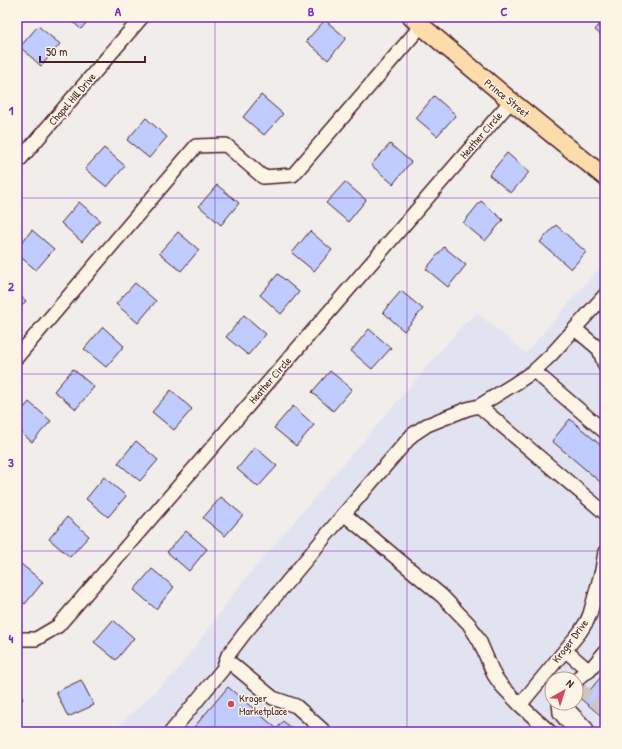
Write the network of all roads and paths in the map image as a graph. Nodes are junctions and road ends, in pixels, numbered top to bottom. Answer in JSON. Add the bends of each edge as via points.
{"nodes":[{"id":1,"x":142,"y":17,"type":"edge"},
{"id":2,"x":416,"y":22,"type":"edge"},
{"id":3,"x":511,"y":101,"type":"junction"},
{"id":4,"x":17,"y":162,"type":"edge"},
{"id":5,"x":605,"y":177,"type":"edge"},
{"id":6,"x":605,"y":295,"type":"edge"},
{"id":7,"x":575,"y":329,"type":"junction"},
{"id":8,"x":603,"y":348,"type":"edge"},
{"id":9,"x":17,"y":357,"type":"edge"},
{"id":10,"x":605,"y":366,"type":"edge"},
{"id":11,"x":534,"y":370,"type":"junction"},
{"id":12,"x":480,"y":406,"type":"junction"},
{"id":13,"x":605,"y":432,"type":"edge"},
{"id":14,"x":605,"y":513,"type":"edge"},
{"id":15,"x":344,"y":514,"type":"junction"},
{"id":16,"x":605,"y":552,"type":"edge"},
{"id":17,"x":17,"y":639,"type":"edge"},
{"id":18,"x":565,"y":650,"type":"junction"},
{"id":19,"x":605,"y":652,"type":"edge"},
{"id":20,"x":227,"y":660,"type":"junction"},
{"id":21,"x":553,"y":671,"type":"edge"},
{"id":22,"x":589,"y":671,"type":"junction"},
{"id":23,"x":584,"y":674,"type":"edge"},
{"id":24,"x":544,"y":682,"type":"edge"},
{"id":25,"x":520,"y":705,"type":"junction"},
{"id":26,"x":560,"y":711,"type":"edge"},
{"id":27,"x":570,"y":711,"type":"edge"},
{"id":28,"x":171,"y":732,"type":"edge"},
{"id":29,"x":326,"y":732,"type":"edge"},
{"id":30,"x":550,"y":732,"type":"edge"},
{"id":31,"x":578,"y":732,"type":"edge"},
{"id":32,"x":587,"y":732,"type":"edge"}],
"edges":[{"from":1,"to":4,"type":"street","name":"Chapel Hill Drive"},
{"from":2,"to":3,"type":"main road","name":"Prince Street"},
{"from":2,"to":9,"type":"street","via":[[293,175],[263,177],[226,145],[196,146]]},
{"from":3,"to":5,"type":"main road","name":"Prince Street"},
{"from":3,"to":17,"type":"street","name":"Heather Circle","via":[[58,626],[36,639]]},
{"from":6,"to":7,"type":"street"},
{"from":7,"to":8,"type":"street"},
{"from":7,"to":11,"type":"street"},
{"from":8,"to":10,"type":"street"},
{"from":11,"to":12,"type":"street"},
{"from":11,"to":13,"type":"street"},
{"from":12,"to":14,"type":"street"},
{"from":12,"to":15,"type":"street","via":[[427,425],[412,435]]},
{"from":15,"to":20,"type":"street","via":[[244,634]]},
{"from":15,"to":25,"type":"street","via":[[457,610],[480,642],[501,686]]},
{"from":16,"to":18,"type":"street","name":"Kroger Drive","via":[[590,614],[580,632]]},
{"from":18,"to":21,"type":"street","name":"Kroger Drive"},
{"from":18,"to":22,"type":"street"},
{"from":19,"to":22,"type":"street"},
{"from":20,"to":28,"type":"street","via":[[224,668]]},
{"from":20,"to":29,"type":"street","via":[[273,698],[296,706]]},
{"from":22,"to":23,"type":"street"},
{"from":24,"to":25,"type":"street","name":"Kroger Drive"},
{"from":25,"to":30,"type":"street"},
{"from":26,"to":31,"type":"street"},
{"from":27,"to":32,"type":"street"}]}
